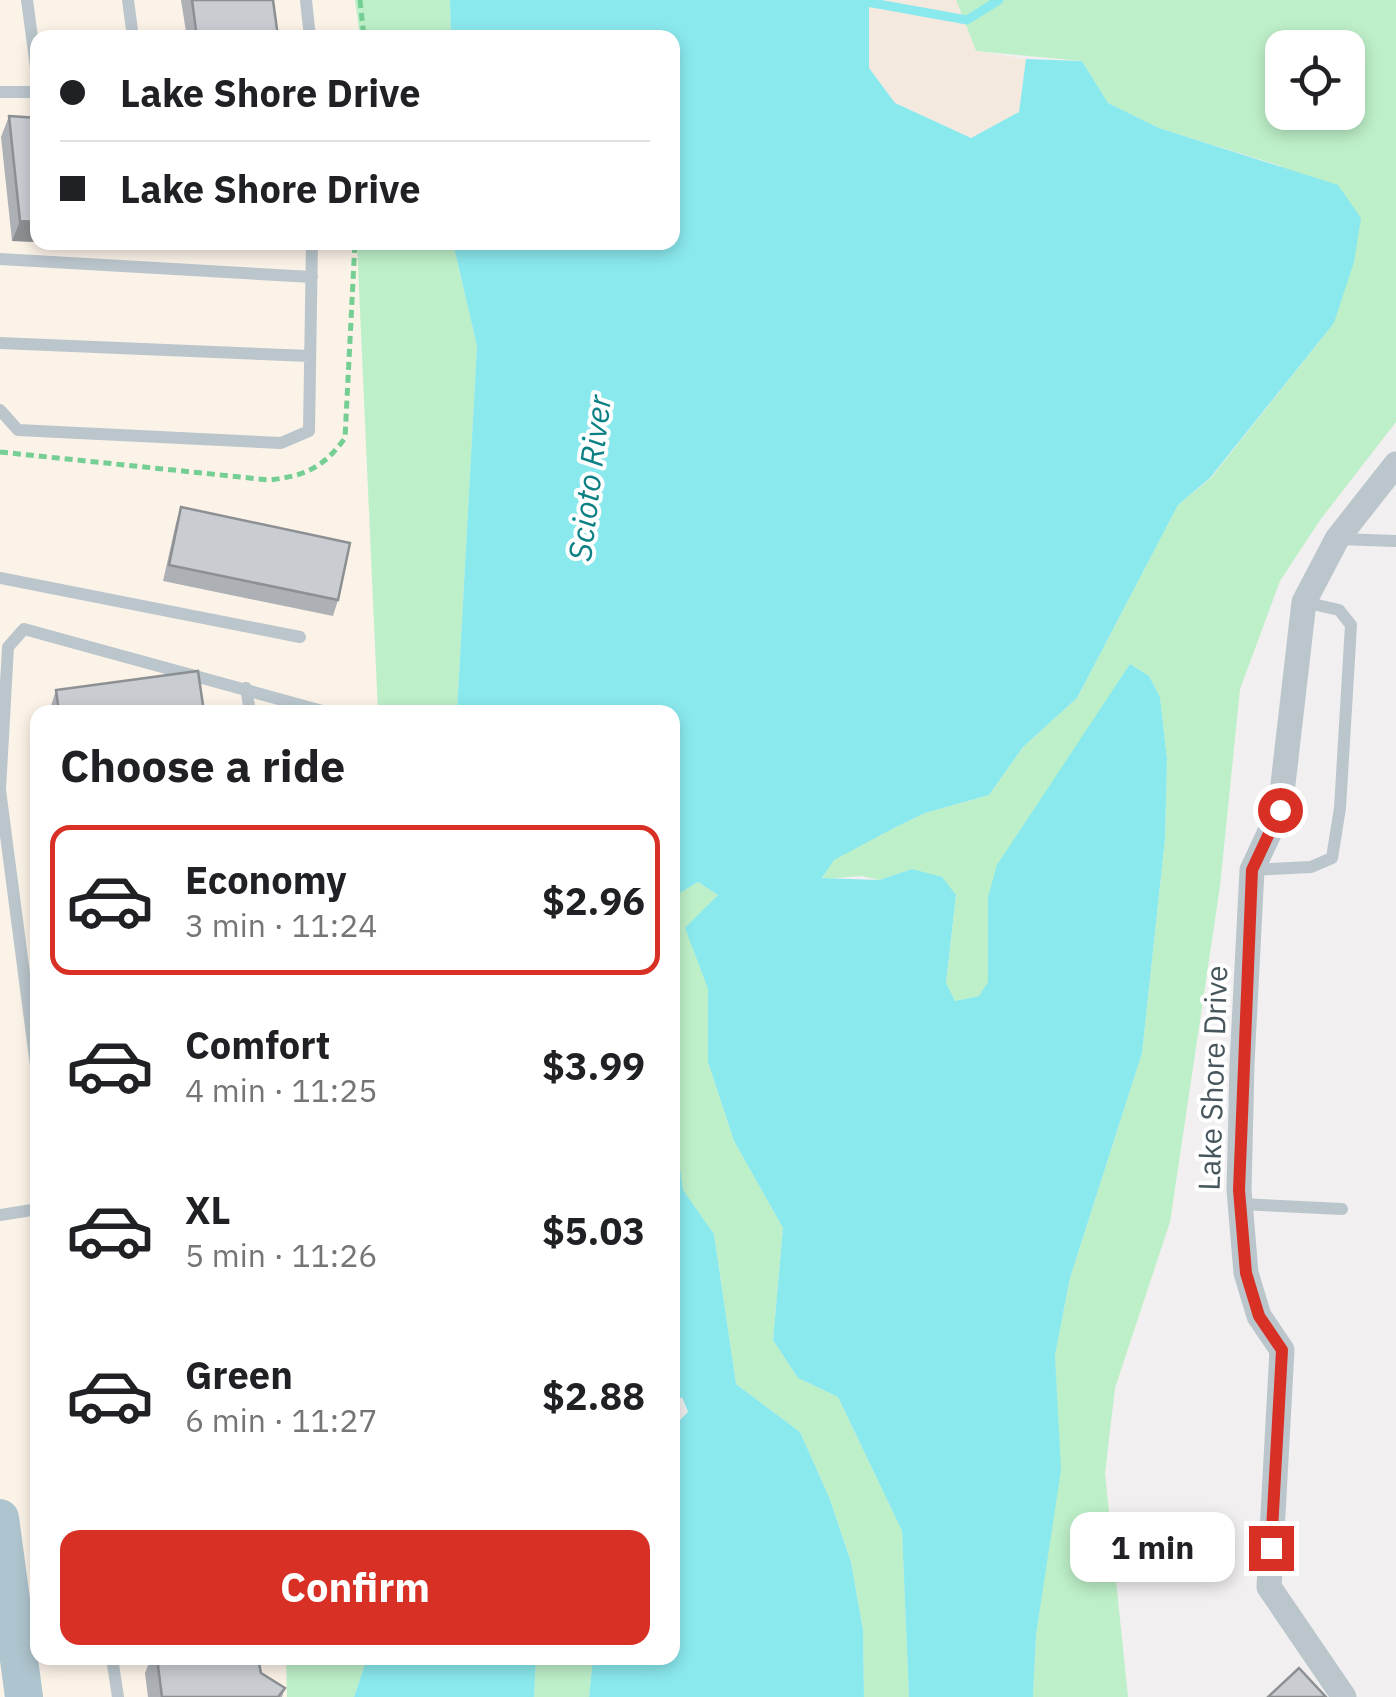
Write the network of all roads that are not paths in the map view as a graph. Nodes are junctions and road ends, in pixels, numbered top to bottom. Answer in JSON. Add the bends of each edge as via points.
{"nodes":[{"id":1,"x":27,"y":0,"type":"edge"},
{"id":2,"x":128,"y":0,"type":"edge"},
{"id":3,"x":306,"y":0,"type":"edge"},
{"id":4,"x":31,"y":30,"type":"edge"},
{"id":5,"x":132,"y":30,"type":"edge"},
{"id":6,"x":309,"y":30,"type":"edge"},
{"id":7,"x":0,"y":92,"type":"edge"},
{"id":8,"x":30,"y":92,"type":"edge"},
{"id":9,"x":312,"y":250,"type":"edge"},
{"id":10,"x":0,"y":259,"type":"edge"},
{"id":11,"x":312,"y":276,"type":"junction"},
{"id":12,"x":0,"y":343,"type":"edge"},
{"id":13,"x":310,"y":356,"type":"junction"},
{"id":14,"x":0,"y":410,"type":"edge"},
{"id":15,"x":1396,"y":464,"type":"edge"},
{"id":16,"x":1337,"y":539,"type":"junction"},
{"id":17,"x":1396,"y":542,"type":"edge"},
{"id":18,"x":0,"y":578,"type":"edge"},
{"id":19,"x":1304,"y":602,"type":"junction"},
{"id":20,"x":300,"y":638,"type":"dead end"},
{"id":21,"x":246,"y":688,"type":"junction"},
{"id":22,"x":249,"y":705,"type":"edge"},
{"id":23,"x":305,"y":705,"type":"edge"},
{"id":24,"x":0,"y":790,"type":"edge"},
{"id":25,"x":1252,"y":870,"type":"junction"},
{"id":26,"x":30,"y":1020,"type":"edge"},
{"id":27,"x":1240,"y":1204,"type":"junction"},
{"id":28,"x":1342,"y":1210,"type":"dead end"},
{"id":29,"x":30,"y":1211,"type":"edge"},
{"id":30,"x":0,"y":1215,"type":"edge"},
{"id":31,"x":0,"y":1518,"type":"edge"},
{"id":32,"x":113,"y":1665,"type":"edge"},
{"id":33,"x":24,"y":1697,"type":"edge"},
{"id":34,"x":118,"y":1697,"type":"edge"},
{"id":35,"x":1344,"y":1697,"type":"edge"}],
"edges":[{"from":1,"to":4,"type":"lane"},
{"from":2,"to":5,"type":"lane"},
{"from":3,"to":6,"type":"lane"},
{"from":7,"to":8,"type":"lane"},
{"from":9,"to":11,"type":"lane"},
{"from":10,"to":11,"type":"lane"},
{"from":11,"to":13,"type":"lane"},
{"from":12,"to":13,"type":"lane"},
{"from":13,"to":14,"type":"lane","via":[[310,431],[281,443],[18,430]]},
{"from":15,"to":16,"type":"street","name":"Lake Shore Drive"},
{"from":16,"to":17,"type":"lane"},
{"from":16,"to":19,"type":"street","name":"Lake Shore Drive"},
{"from":18,"to":20,"type":"lane"},
{"from":19,"to":25,"type":"street","name":"Lake Shore Drive","via":[[1280,810]]},
{"from":19,"to":25,"type":"lane","via":[[1339,610],[1351,625],[1332,858],[1310,867]]},
{"from":21,"to":22,"type":"lane"},
{"from":21,"to":23,"type":"lane"},
{"from":21,"to":24,"type":"lane","via":[[24,629],[8,647]]},
{"from":24,"to":26,"type":"lane"},
{"from":25,"to":27,"type":"street","name":"Lake Shore Drive"},
{"from":27,"to":28,"type":"lane"},
{"from":27,"to":35,"type":"street","name":"Lake Shore Drive","via":[[1246,1273],[1259,1316],[1282,1350],[1269,1587]]},
{"from":29,"to":30,"type":"lane"},
{"from":31,"to":33,"type":"main road"},
{"from":32,"to":34,"type":"lane"}]}
